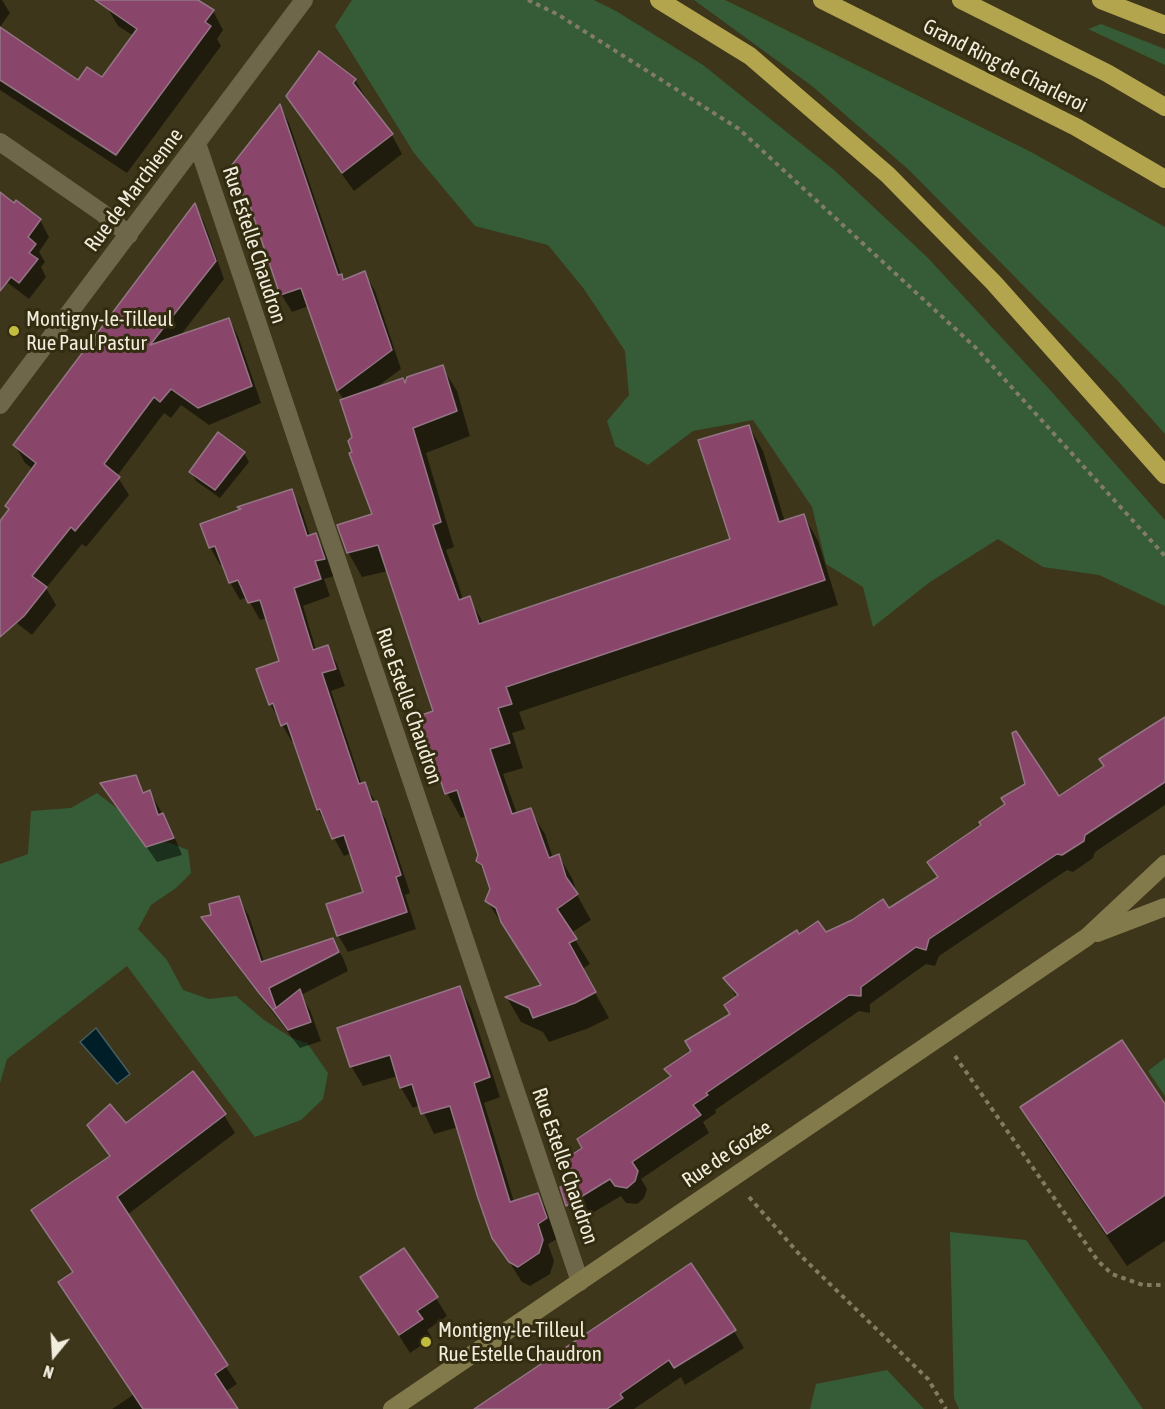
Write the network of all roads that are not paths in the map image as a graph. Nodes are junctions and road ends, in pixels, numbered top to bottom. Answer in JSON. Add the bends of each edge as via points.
{"nodes":[{"id":1,"x":659,"y":0,"type":"edge"},
{"id":2,"x":822,"y":0,"type":"edge"},
{"id":3,"x":961,"y":0,"type":"edge"},
{"id":4,"x":1101,"y":0,"type":"edge"},
{"id":5,"x":299,"y":7,"type":"edge"},
{"id":6,"x":1165,"y":25,"type":"edge"},
{"id":7,"x":1165,"y":107,"type":"edge"},
{"id":8,"x":0,"y":142,"type":"edge"},
{"id":9,"x":197,"y":143,"type":"junction"},
{"id":10,"x":1165,"y":178,"type":"edge"},
{"id":11,"x":129,"y":235,"type":"junction"},
{"id":12,"x":0,"y":405,"type":"edge"},
{"id":13,"x":1165,"y":475,"type":"edge"},
{"id":14,"x":1165,"y":864,"type":"edge"},
{"id":15,"x":1165,"y":907,"type":"edge"},
{"id":16,"x":1087,"y":937,"type":"junction"},
{"id":17,"x":580,"y":1282,"type":"junction"},
{"id":18,"x":392,"y":1409,"type":"edge"}],
"edges":[{"from":1,"to":13,"type":"highway","via":[[750,56],[888,174],[994,282]]},
{"from":2,"to":10,"type":"highway","name":"Grand Ring de Charleroi","via":[[1076,127]]},
{"from":3,"to":7,"type":"highway","name":"Grand Ring de Charleroi","via":[[1107,73]]},
{"from":4,"to":6,"type":"highway"},
{"from":5,"to":9,"type":"street","name":"Rue de Marchienne"},
{"from":8,"to":11,"type":"street"},
{"from":9,"to":11,"type":"street","name":"Rue de Marchienne"},
{"from":9,"to":17,"type":"street","name":"Rue Estelle Chaudron"},
{"from":11,"to":12,"type":"street","name":"Rue de Marchienne"},
{"from":14,"to":16,"type":"main road","name":"Rue de Gozée"},
{"from":15,"to":16,"type":"main road","name":"Rue de Gozée"},
{"from":16,"to":17,"type":"main road","name":"Rue de Gozée"},
{"from":17,"to":18,"type":"main road","name":"Rue de Gozée"}]}
